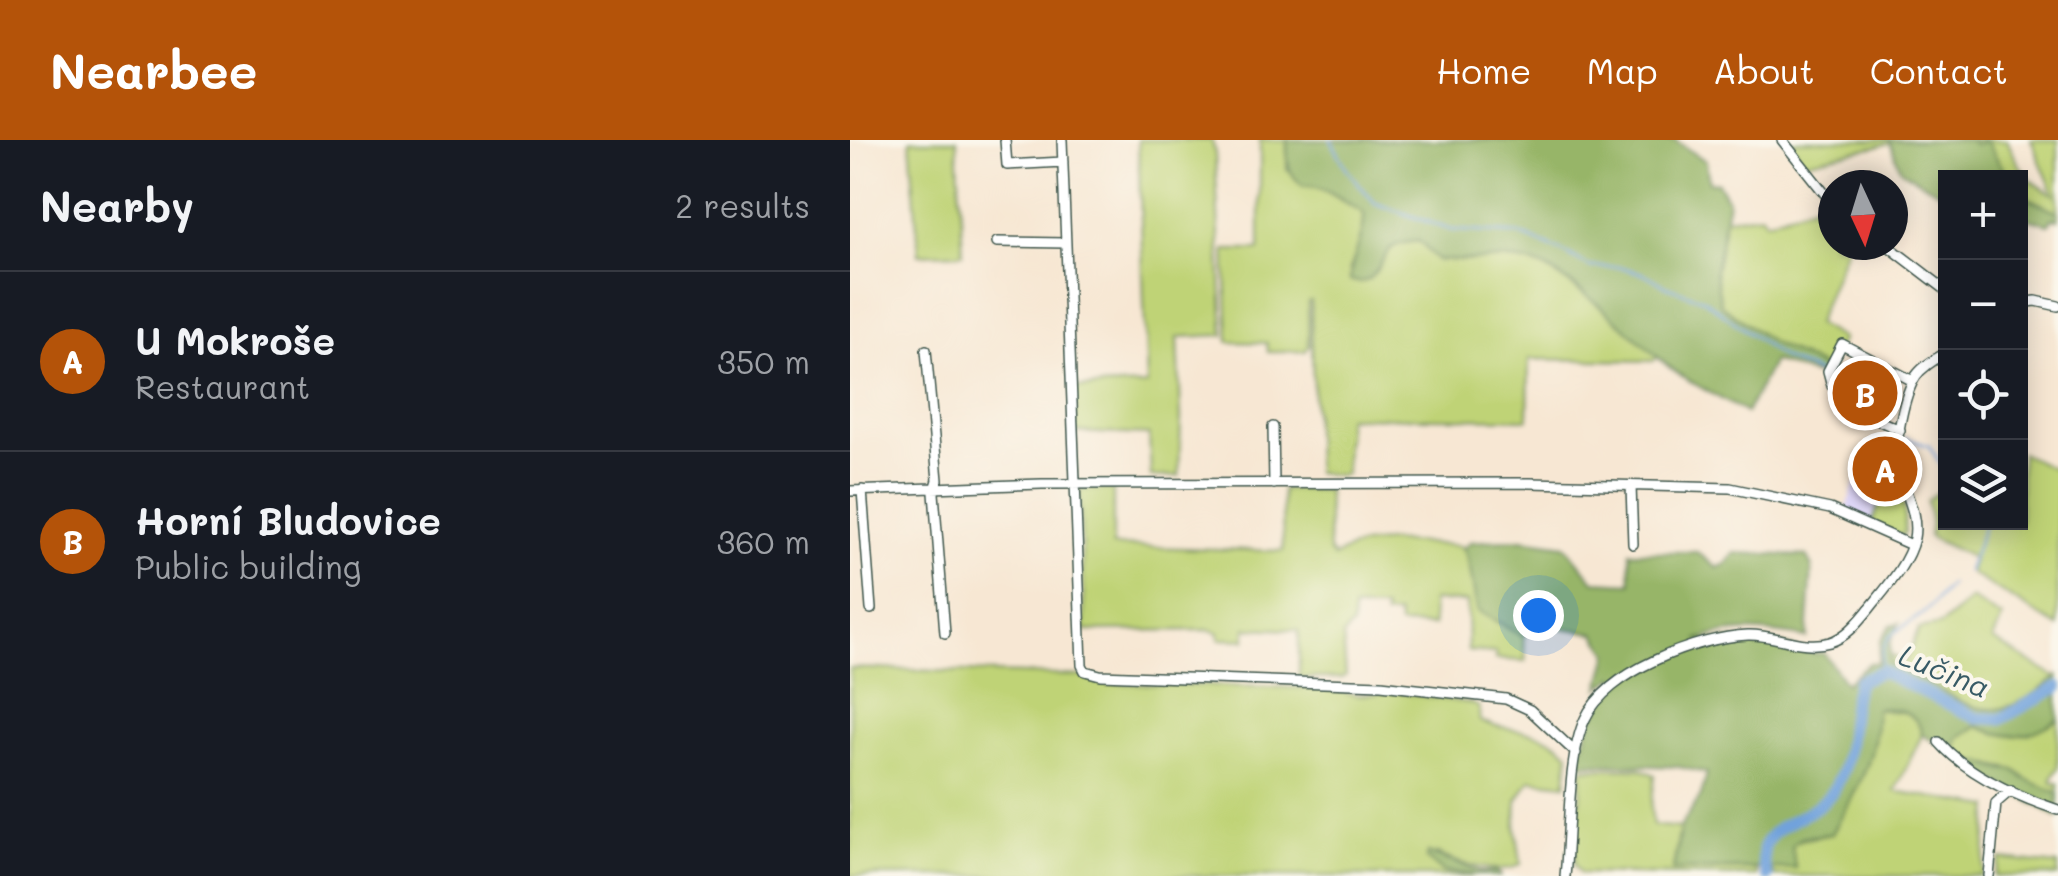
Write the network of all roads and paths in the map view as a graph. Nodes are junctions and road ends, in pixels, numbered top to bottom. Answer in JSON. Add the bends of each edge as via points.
{"nodes":[{"id":1,"x":1005,"y":140,"type":"edge"},
{"id":2,"x":1062,"y":140,"type":"edge"},
{"id":3,"x":1782,"y":140,"type":"edge"},
{"id":4,"x":1063,"y":162,"type":"junction"},
{"id":5,"x":1818,"y":185,"type":"edge"},
{"id":6,"x":997,"y":242,"type":"dead end"},
{"id":7,"x":1065,"y":242,"type":"junction"},
{"id":8,"x":1906,"y":260,"type":"edge"},
{"id":9,"x":1938,"y":284,"type":"edge"},
{"id":10,"x":2028,"y":302,"type":"edge"},
{"id":11,"x":2058,"y":306,"type":"edge"},
{"id":12,"x":926,"y":350,"type":"dead end"},
{"id":13,"x":1938,"y":358,"type":"edge"},
{"id":14,"x":1913,"y":382,"type":"junction"},
{"id":15,"x":1273,"y":426,"type":"dead end"},
{"id":16,"x":1900,"y":430,"type":"junction"},
{"id":17,"x":1074,"y":484,"type":"junction"},
{"id":18,"x":1274,"y":484,"type":"junction"},
{"id":19,"x":1631,"y":486,"type":"junction"},
{"id":20,"x":935,"y":488,"type":"junction"},
{"id":21,"x":862,"y":490,"type":"junction"},
{"id":22,"x":850,"y":491,"type":"edge"},
{"id":23,"x":1633,"y":544,"type":"dead end"},
{"id":24,"x":1912,"y":545,"type":"junction"},
{"id":25,"x":871,"y":609,"type":"dead end"},
{"id":26,"x":945,"y":633,"type":"dead end"},
{"id":27,"x":1938,"y":742,"type":"dead end"},
{"id":28,"x":1576,"y":753,"type":"junction"},
{"id":29,"x":2011,"y":790,"type":"junction"},
{"id":30,"x":2058,"y":810,"type":"edge"},
{"id":31,"x":1565,"y":876,"type":"edge"},
{"id":32,"x":1989,"y":876,"type":"edge"}],
"edges":[{"from":1,"to":4,"type":"street","via":[[1007,166]]},
{"from":2,"to":4,"type":"street"},
{"from":3,"to":5,"type":"street"},
{"from":4,"to":7,"type":"street"},
{"from":6,"to":7,"type":"street"},
{"from":7,"to":17,"type":"street"},
{"from":8,"to":9,"type":"street"},
{"from":10,"to":11,"type":"street"},
{"from":12,"to":20,"type":"street"},
{"from":13,"to":14,"type":"street"},
{"from":14,"to":16,"type":"street"},
{"from":14,"to":16,"type":"street","via":[[1842,344],[1828,371],[1832,386]]},
{"from":15,"to":18,"type":"street"},
{"from":16,"to":24,"type":"street","via":[[1898,466],[1913,514]]},
{"from":17,"to":18,"type":"street"},
{"from":17,"to":20,"type":"street"},
{"from":17,"to":28,"type":"street","via":[[1082,664],[1091,675],[1380,686],[1506,699],[1530,710]]},
{"from":18,"to":19,"type":"street"},
{"from":19,"to":23,"type":"street"},
{"from":19,"to":24,"type":"street","via":[[1730,488],[1794,500]]},
{"from":20,"to":21,"type":"street"},
{"from":20,"to":26,"type":"street"},
{"from":21,"to":22,"type":"street"},
{"from":21,"to":25,"type":"street"},
{"from":24,"to":28,"type":"street","via":[[1870,608],[1842,636],[1814,644],[1720,638],[1640,668],[1594,702]]},
{"from":27,"to":29,"type":"street","via":[[1953,758]]},
{"from":28,"to":31,"type":"street"},
{"from":29,"to":30,"type":"street"},
{"from":29,"to":32,"type":"street","via":[[1996,803]]}]}
